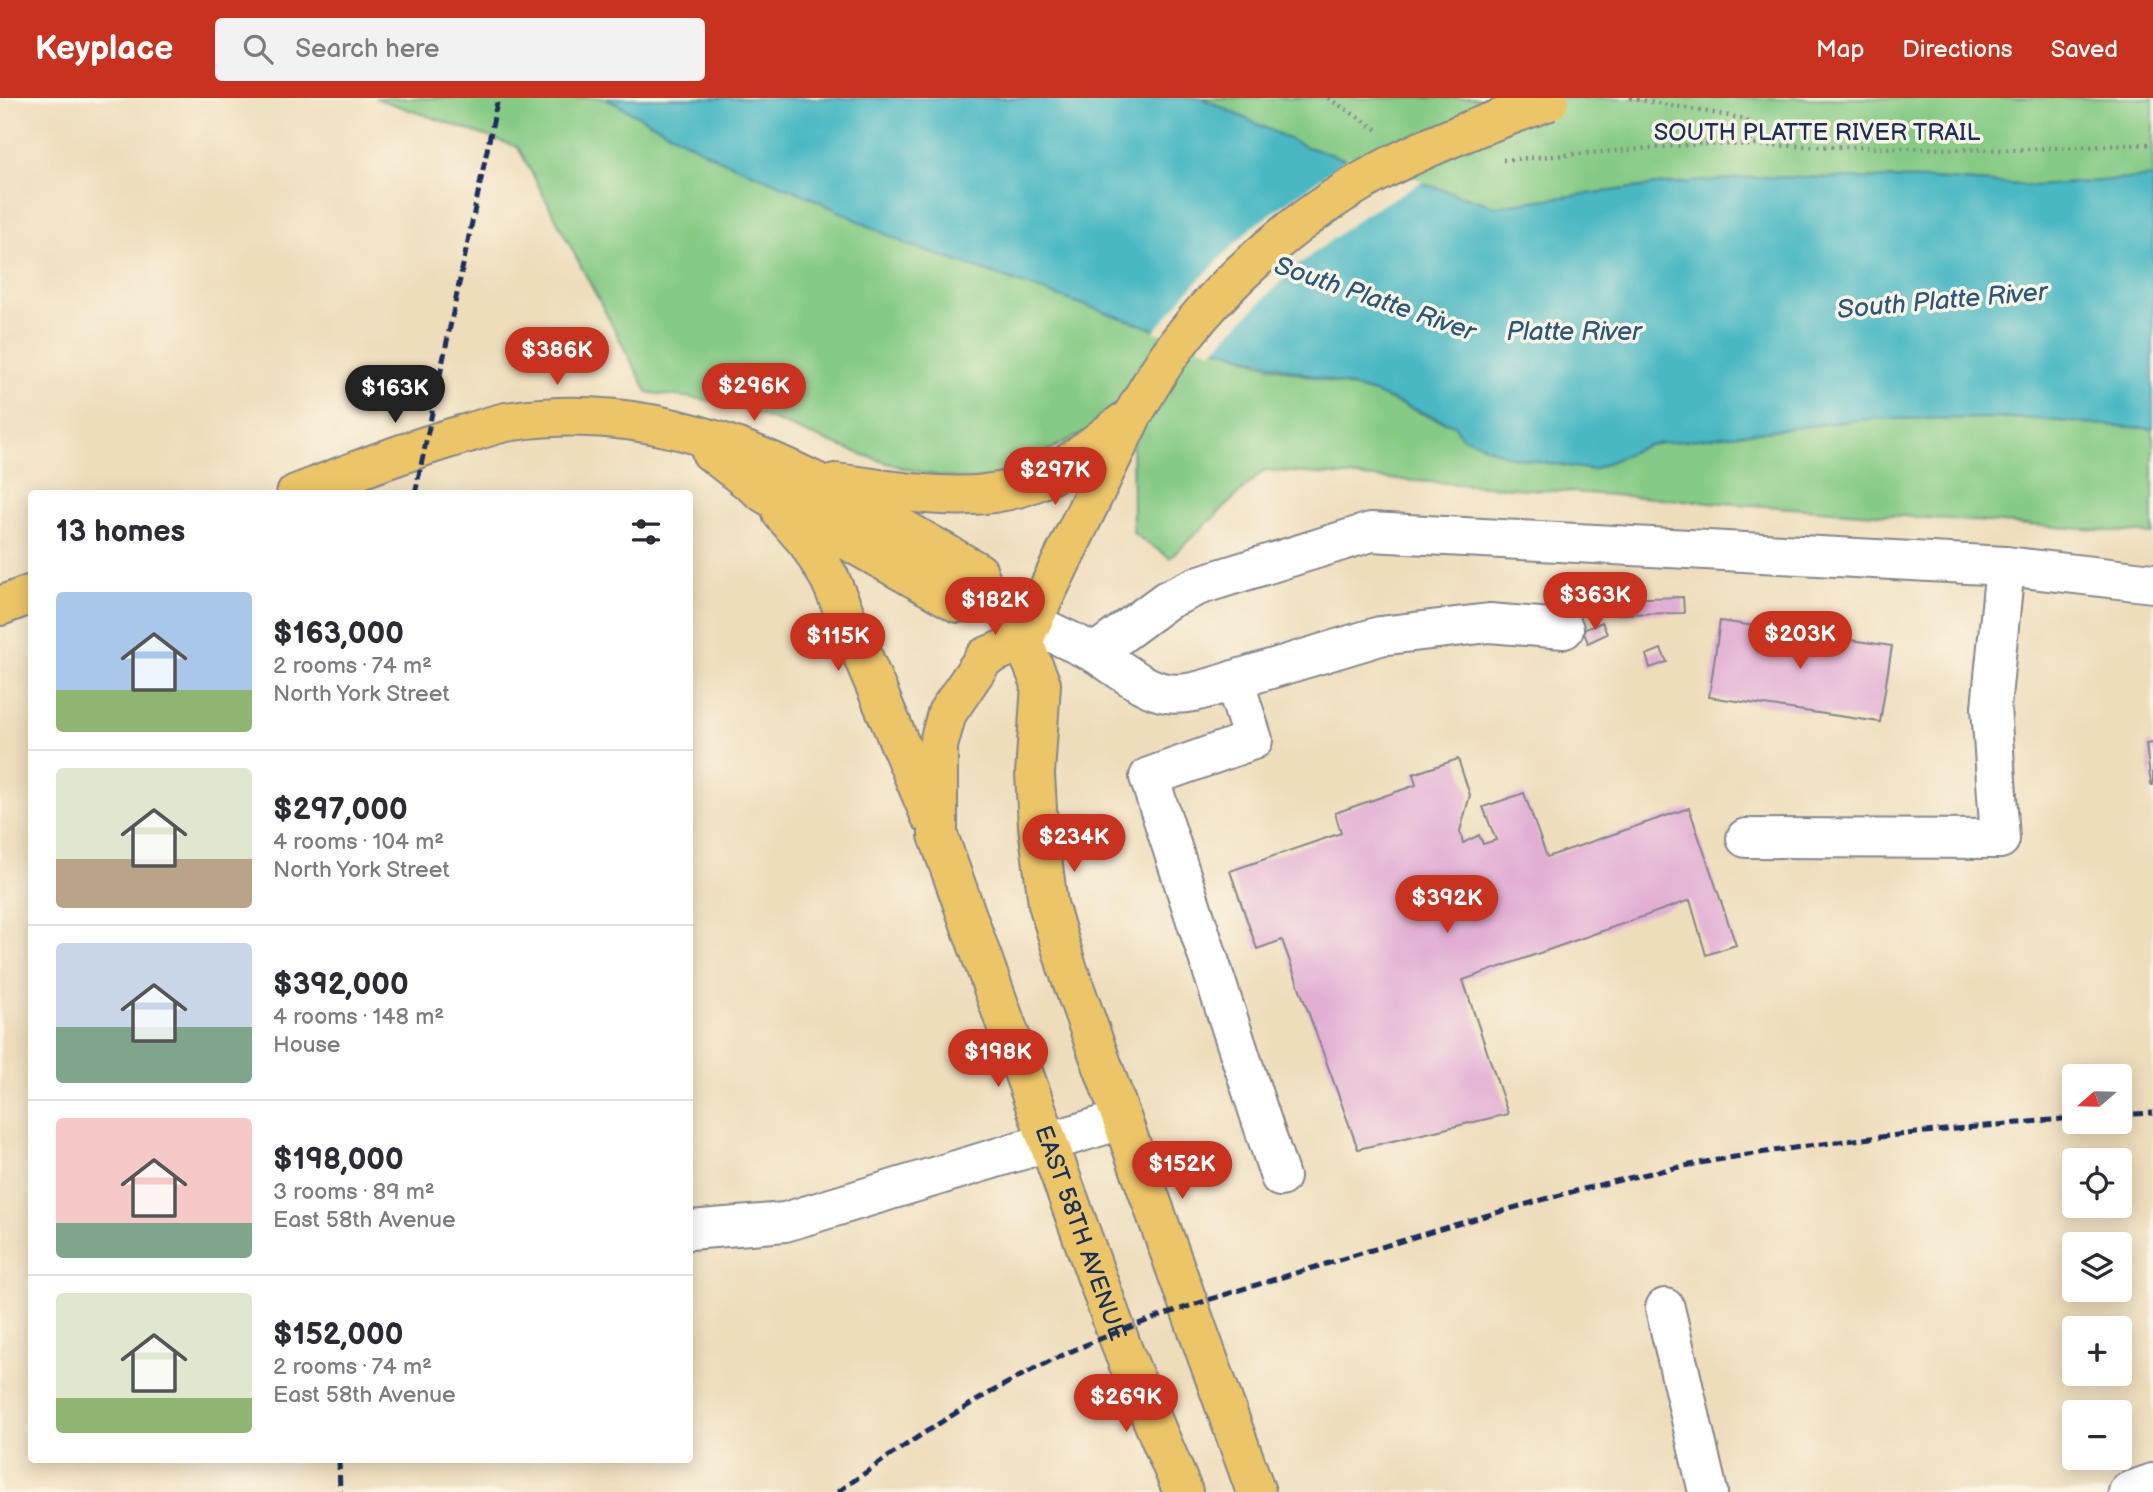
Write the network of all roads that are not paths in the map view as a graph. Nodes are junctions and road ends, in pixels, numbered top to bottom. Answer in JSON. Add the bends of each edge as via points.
{"nodes":[{"id":1,"x":1553,"y":99,"type":"edge"},
{"id":2,"x":1132,"y":416,"type":"junction"},
{"id":3,"x":670,"y":428,"type":"junction"},
{"id":4,"x":819,"y":481,"type":"junction"},
{"id":5,"x":307,"y":490,"type":"edge"},
{"id":6,"x":764,"y":493,"type":"junction"},
{"id":7,"x":2004,"y":566,"type":"junction"},
{"id":8,"x":2153,"y":583,"type":"edge"},
{"id":9,"x":28,"y":596,"type":"edge"},
{"id":10,"x":987,"y":598,"type":"junction"},
{"id":11,"x":0,"y":606,"type":"edge"},
{"id":12,"x":1564,"y":629,"type":"dead end"},
{"id":13,"x":1028,"y":632,"type":"junction"},
{"id":14,"x":1095,"y":653,"type":"junction"},
{"id":15,"x":1234,"y":680,"type":"junction"},
{"id":16,"x":938,"y":835,"type":"junction"},
{"id":17,"x":1746,"y":838,"type":"dead end"},
{"id":18,"x":1121,"y":1120,"type":"junction"},
{"id":19,"x":1049,"y":1142,"type":"junction"},
{"id":20,"x":1280,"y":1177,"type":"dead end"},
{"id":21,"x":693,"y":1230,"type":"edge"},
{"id":22,"x":1665,"y":1308,"type":"dead end"},
{"id":23,"x":2153,"y":1483,"type":"edge"},
{"id":24,"x":1183,"y":1492,"type":"edge"},
{"id":25,"x":1256,"y":1492,"type":"edge"},
{"id":26,"x":1709,"y":1492,"type":"edge"},
{"id":27,"x":2128,"y":1492,"type":"edge"}],
"edges":[{"from":1,"to":2,"type":"main road","bridge":true,"via":[[1413,154],[1314,214],[1255,262],[1203,316],[1168,357]]},
{"from":2,"to":4,"type":"main road","via":[[1049,475],[1003,493],[958,495]]},
{"from":2,"to":13,"type":"main road"},
{"from":3,"to":4,"type":"main road","via":[[709,437]]},
{"from":3,"to":5,"type":"main road","via":[[589,414],[510,421],[412,450]]},
{"from":3,"to":6,"type":"main road","via":[[734,467]]},
{"from":4,"to":10,"type":"main road","via":[[978,572]]},
{"from":6,"to":10,"type":"main road","via":[[958,603]]},
{"from":6,"to":16,"type":"main road","via":[[808,543],[830,579]]},
{"from":7,"to":8,"type":"lane"},
{"from":7,"to":14,"type":"lane","via":[[1371,532],[1200,585],[1167,600]]},
{"from":7,"to":17,"type":"lane","via":[[1991,707],[2000,839]]},
{"from":9,"to":11,"type":"main road"},
{"from":10,"to":13,"type":"main road"},
{"from":12,"to":15,"type":"lane","via":[[1489,623],[1380,636]]},
{"from":13,"to":14,"type":"lane"},
{"from":13,"to":16,"type":"main road","name":"EAST 58TH AVENUE","via":[[985,657],[947,713],[938,746]]},
{"from":13,"to":18,"type":"main road","via":[[1041,684],[1035,774],[1048,904]]},
{"from":14,"to":15,"type":"lane","via":[[1153,691],[1181,696]]},
{"from":15,"to":20,"type":"lane","via":[[1254,740],[1149,777]]},
{"from":16,"to":19,"type":"main road","name":"EAST 58TH AVENUE"},
{"from":18,"to":19,"type":"lane"},
{"from":18,"to":25,"type":"main road"},
{"from":19,"to":21,"type":"lane","via":[[785,1222]]},
{"from":19,"to":24,"type":"main road","name":"EAST 58TH AVENUE","via":[[1124,1353]]},
{"from":22,"to":26,"type":"lane"},
{"from":23,"to":27,"type":"lane"}]}
